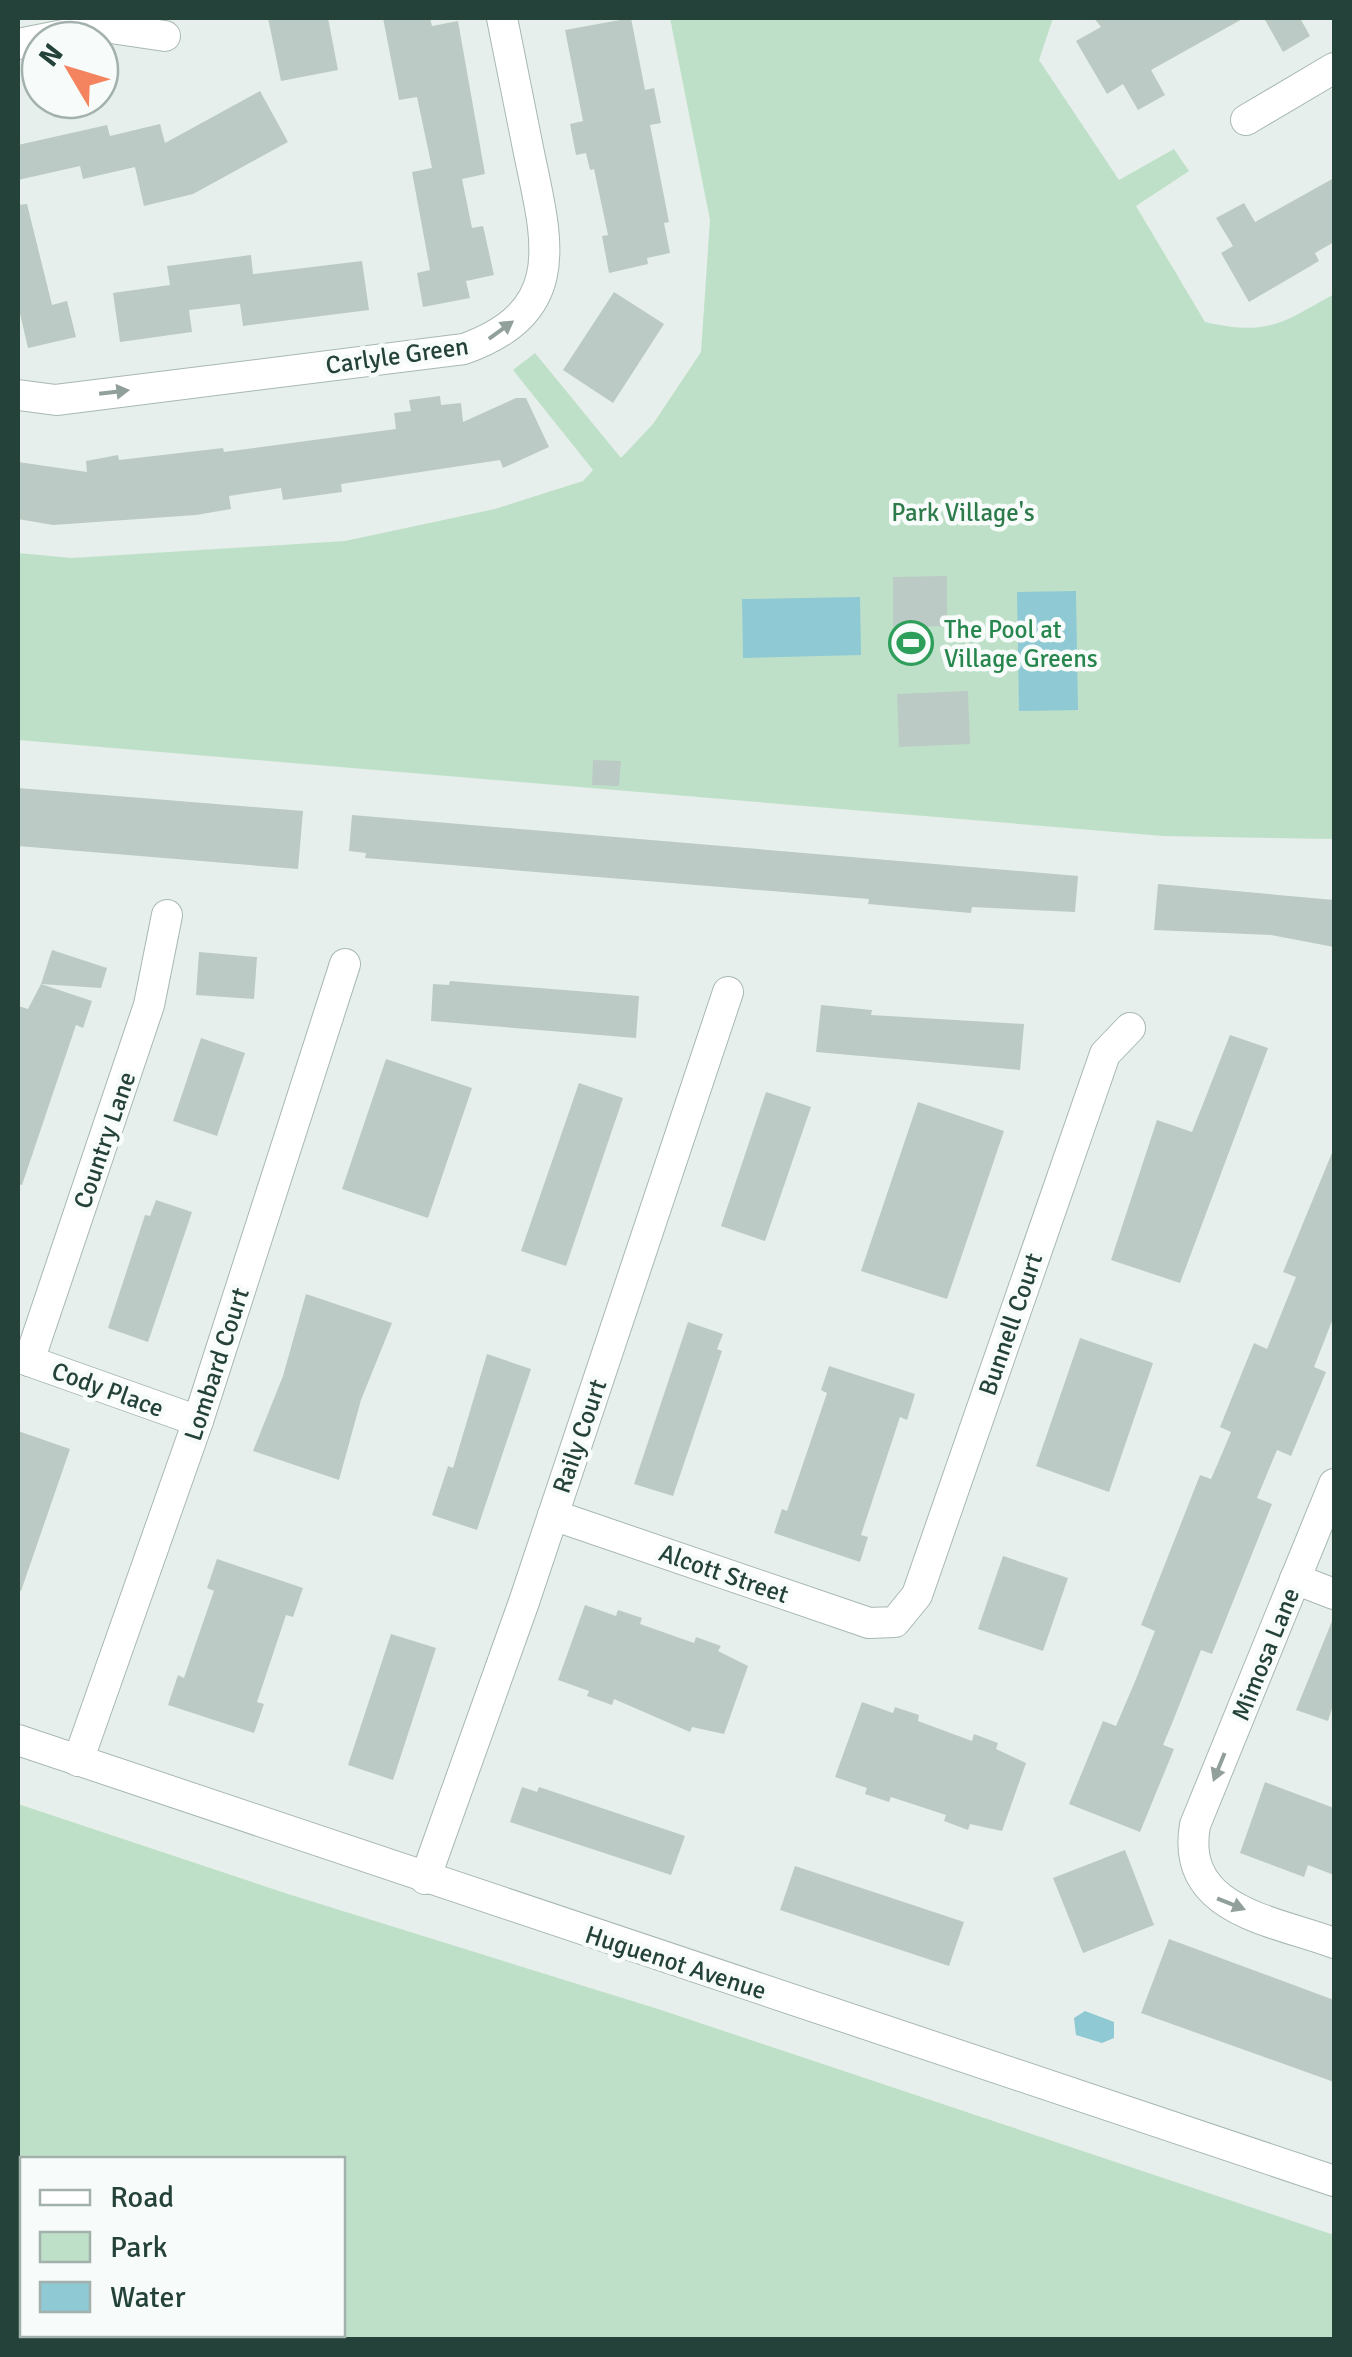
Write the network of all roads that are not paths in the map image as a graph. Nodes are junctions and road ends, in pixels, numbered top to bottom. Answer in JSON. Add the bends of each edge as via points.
{"nodes":[{"id":1,"x":502,"y":18,"type":"edge"},
{"id":2,"x":165,"y":36,"type":"dead end"},
{"id":3,"x":18,"y":44,"type":"edge"},
{"id":4,"x":1334,"y":68,"type":"edge"},
{"id":5,"x":1246,"y":120,"type":"dead end"},
{"id":6,"x":18,"y":395,"type":"edge"},
{"id":7,"x":166,"y":915,"type":"dead end"},
{"id":8,"x":345,"y":964,"type":"dead end"},
{"id":9,"x":728,"y":992,"type":"dead end"},
{"id":10,"x":1130,"y":1028,"type":"dead end"},
{"id":11,"x":23,"y":1359,"type":"edge"},
{"id":12,"x":198,"y":1421,"type":"junction"},
{"id":13,"x":1334,"y":1484,"type":"edge"},
{"id":14,"x":553,"y":1514,"type":"junction"},
{"id":15,"x":1295,"y":1579,"type":"junction"},
{"id":16,"x":1334,"y":1594,"type":"edge"},
{"id":17,"x":895,"y":1622,"type":"joint"},
{"id":18,"x":18,"y":1740,"type":"edge"},
{"id":19,"x":78,"y":1761,"type":"junction"},
{"id":20,"x":425,"y":1879,"type":"junction"},
{"id":21,"x":1334,"y":1943,"type":"edge"},
{"id":22,"x":1334,"y":2181,"type":"edge"}],
"edges":[{"from":6,"to":1,"type":"street","name":"Carlyle Green","one_way":true,"via":[[56,400],[464,349],[514,322],[535,295],[548,244]]},
{"from":2,"to":3,"type":"street","via":[[104,27]]},
{"from":4,"to":5,"type":"street"},
{"from":7,"to":11,"type":"street","name":"Country Lane","via":[[149,1005]]},
{"from":8,"to":12,"type":"street","name":"Lombard Court"},
{"from":9,"to":14,"type":"street","name":"Raily Court"},
{"from":10,"to":17,"type":"street","name":"Bunnell Court","via":[[1105,1054],[917,1595]]},
{"from":11,"to":12,"type":"street","name":"Cody Place"},
{"from":12,"to":19,"type":"street","name":"Lombard Court"},
{"from":13,"to":15,"type":"street","name":"Mimosa Lane"},
{"from":14,"to":17,"type":"street","name":"Alcott Street","via":[[869,1623]]},
{"from":14,"to":20,"type":"street","name":"Raily Court"},
{"from":15,"to":16,"type":"street"},
{"from":15,"to":21,"type":"street","name":"Mimosa Lane","one_way":true,"via":[[1191,1849],[1197,1874],[1217,1899]]},
{"from":18,"to":19,"type":"street","name":"Huguenot Avenue"},
{"from":19,"to":20,"type":"street","name":"Huguenot Avenue"},
{"from":20,"to":22,"type":"street","name":"Huguenot Avenue"}]}
